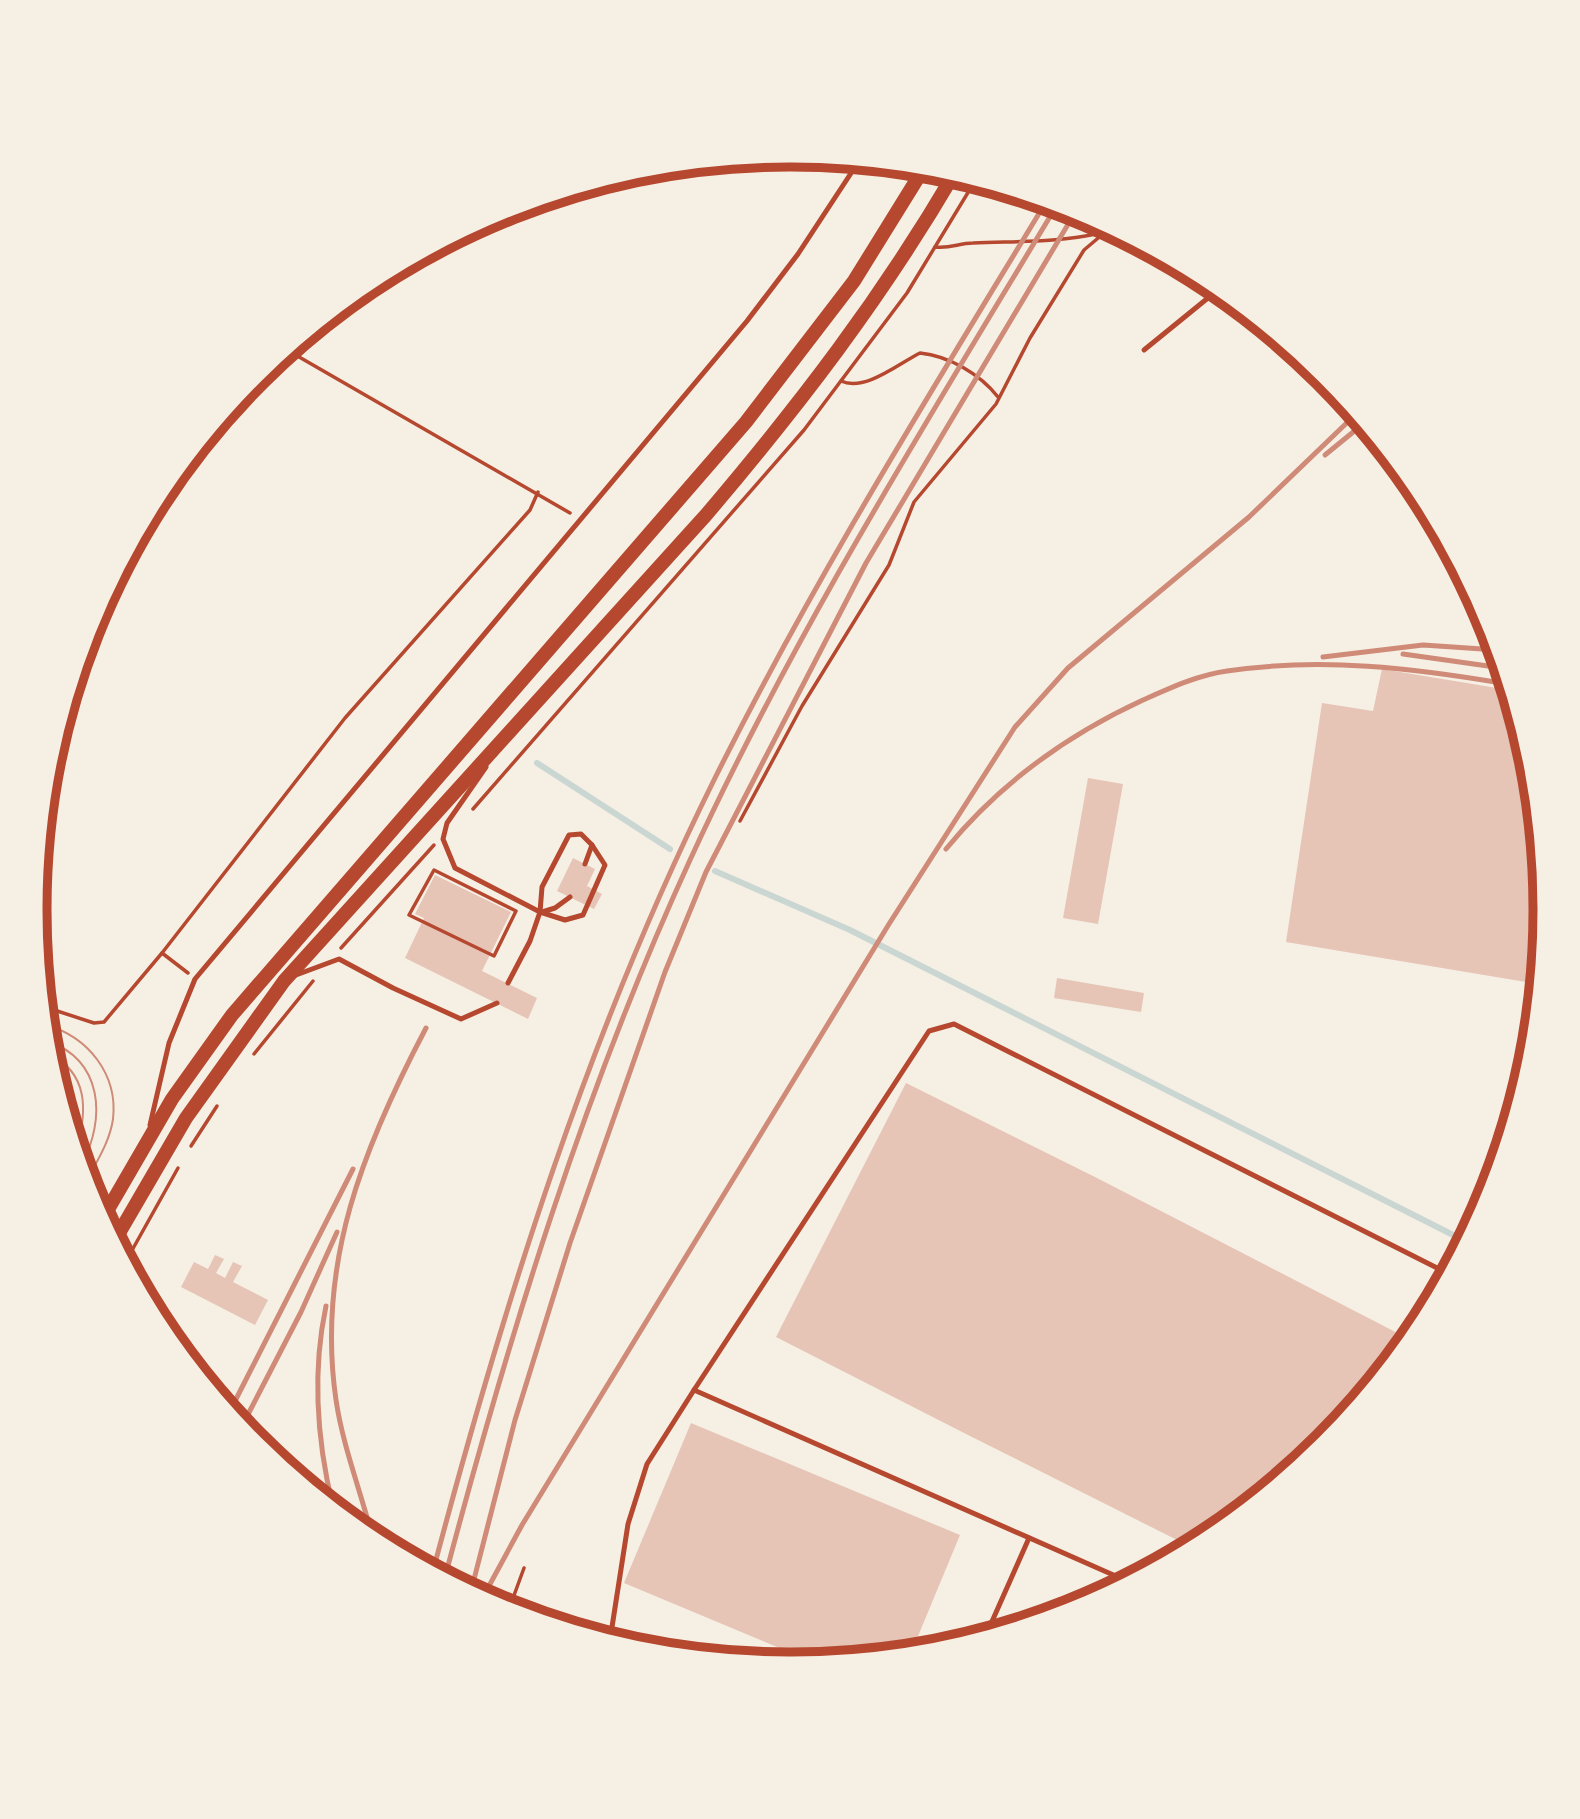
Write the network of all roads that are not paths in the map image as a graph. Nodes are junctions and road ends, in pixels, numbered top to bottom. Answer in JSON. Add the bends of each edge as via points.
{"nodes":[{"id":1,"x":853,"y":170,"type":"edge"},
{"id":2,"x":919,"y":178,"type":"edge"},
{"id":3,"x":948,"y":184,"type":"edge"},
{"id":4,"x":1210,"y":297,"type":"edge"},
{"id":5,"x":1144,"y":350,"type":"dead end"},
{"id":6,"x":531,"y":709,"type":"junction"},
{"id":7,"x":592,"y":845,"type":"junction"},
{"id":8,"x":585,"y":864,"type":"dead end"},
{"id":9,"x":569,"y":897,"type":"dead end"},
{"id":10,"x":540,"y":912,"type":"junction"},
{"id":11,"x":284,"y":981,"type":"junction"},
{"id":12,"x":508,"y":983,"type":"dead end"},
{"id":13,"x":497,"y":1003,"type":"dead end"},
{"id":14,"x":147,"y":1138,"type":"junction"},
{"id":15,"x":110,"y":1206,"type":"edge"},
{"id":16,"x":121,"y":1230,"type":"edge"},
{"id":17,"x":1439,"y":1269,"type":"edge"},
{"id":18,"x":694,"y":1390,"type":"junction"},
{"id":19,"x":1029,"y":1538,"type":"junction"},
{"id":20,"x":1117,"y":1577,"type":"edge"},
{"id":21,"x":991,"y":1624,"type":"edge"},
{"id":22,"x":612,"y":1630,"type":"edge"}],
"edges":[{"from":1,"to":14,"type":"lane","via":[[747,321],[195,979],[169,1043]]},
{"from":2,"to":14,"type":"main road","via":[[854,281],[746,422],[266,972],[199,1059]]},
{"from":3,"to":6,"type":"main road","via":[[869,310],[789,416]]},
{"from":4,"to":5,"type":"lane"},
{"from":6,"to":10,"type":"lane","via":[[463,798],[443,839],[455,868]]},
{"from":6,"to":11,"type":"main road"},
{"from":7,"to":8,"type":"lane"},
{"from":7,"to":10,"type":"lane","via":[[581,834],[569,835],[542,887]]},
{"from":7,"to":10,"type":"lane","via":[[605,864],[583,915],[565,920]]},
{"from":9,"to":10,"type":"lane"},
{"from":10,"to":12,"type":"lane"},
{"from":11,"to":13,"type":"lane","via":[[340,959],[461,1019]]},
{"from":11,"to":16,"type":"main road","via":[[186,1118]]},
{"from":14,"to":15,"type":"main road"},
{"from":17,"to":18,"type":"lane","via":[[954,1024],[929,1031]]},
{"from":18,"to":19,"type":"lane"},
{"from":18,"to":22,"type":"lane","via":[[647,1464],[628,1524]]},
{"from":19,"to":20,"type":"lane"},
{"from":19,"to":21,"type":"lane"}]}
